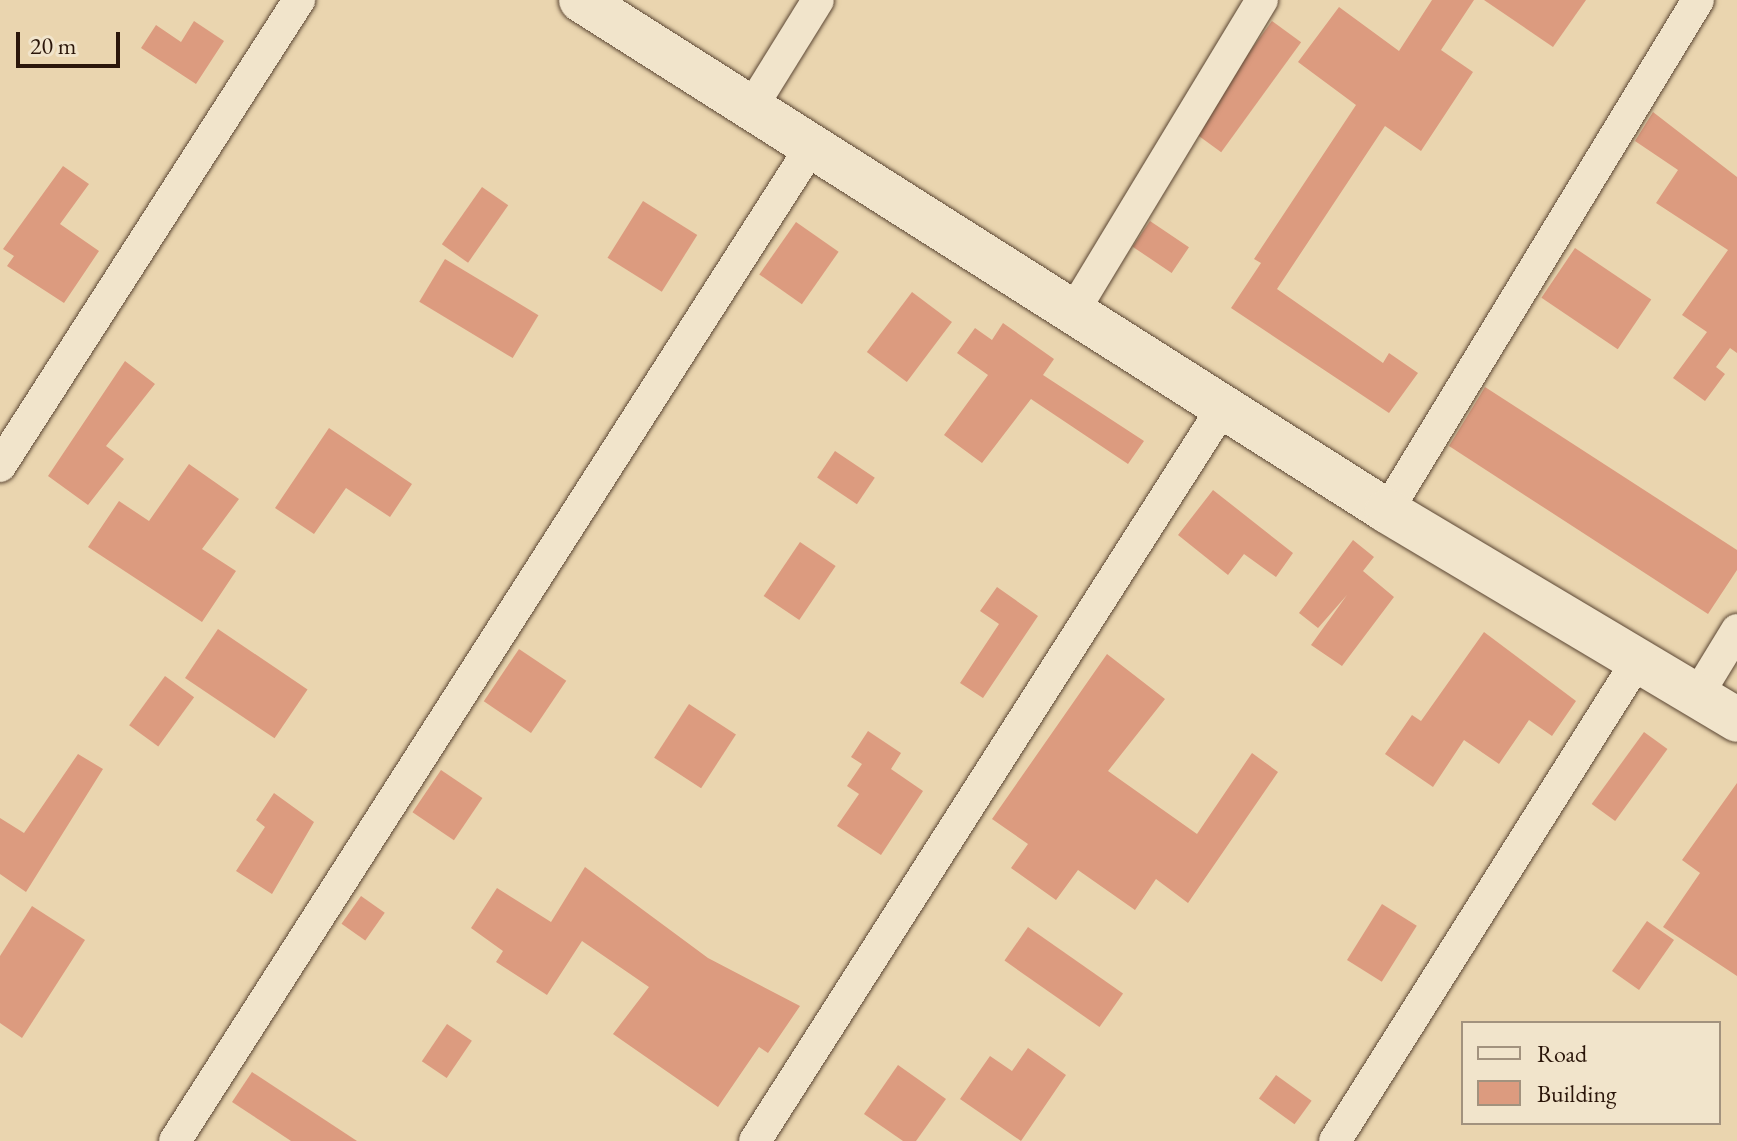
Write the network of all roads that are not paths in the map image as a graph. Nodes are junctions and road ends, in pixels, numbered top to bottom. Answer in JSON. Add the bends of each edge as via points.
{"nodes":[{"id":1,"x":299,"y":0,"type":"edge"},
{"id":2,"x":581,"y":0,"type":"edge"},
{"id":3,"x":818,"y":0,"type":"edge"},
{"id":4,"x":1262,"y":0,"type":"edge"},
{"id":5,"x":1698,"y":0,"type":"edge"},
{"id":6,"x":753,"y":105,"type":"junction"},
{"id":7,"x":813,"y":144,"type":"junction"},
{"id":8,"x":1076,"y":307,"type":"junction"},
{"id":9,"x":1225,"y":404,"type":"junction"},
{"id":10,"x":0,"y":466,"type":"edge"},
{"id":11,"x":1387,"y":511,"type":"junction"},
{"id":12,"x":1737,"y":630,"type":"edge"},
{"id":13,"x":1638,"y":660,"type":"junction"},
{"id":14,"x":1698,"y":694,"type":"junction"},
{"id":15,"x":1737,"y":720,"type":"edge"},
{"id":16,"x":175,"y":1141,"type":"edge"},
{"id":17,"x":755,"y":1141,"type":"edge"},
{"id":18,"x":1335,"y":1141,"type":"edge"}],
"edges":[{"from":1,"to":10,"type":"street"},
{"from":2,"to":6,"type":"main road"},
{"from":3,"to":6,"type":"street"},
{"from":4,"to":8,"type":"street"},
{"from":5,"to":11,"type":"street"},
{"from":6,"to":7,"type":"main road"},
{"from":7,"to":8,"type":"main road"},
{"from":7,"to":16,"type":"street"},
{"from":8,"to":9,"type":"main road"},
{"from":9,"to":11,"type":"main road"},
{"from":9,"to":17,"type":"street"},
{"from":11,"to":13,"type":"main road"},
{"from":12,"to":14,"type":"street"},
{"from":13,"to":14,"type":"main road"},
{"from":13,"to":18,"type":"street"},
{"from":14,"to":15,"type":"main road"}]}
